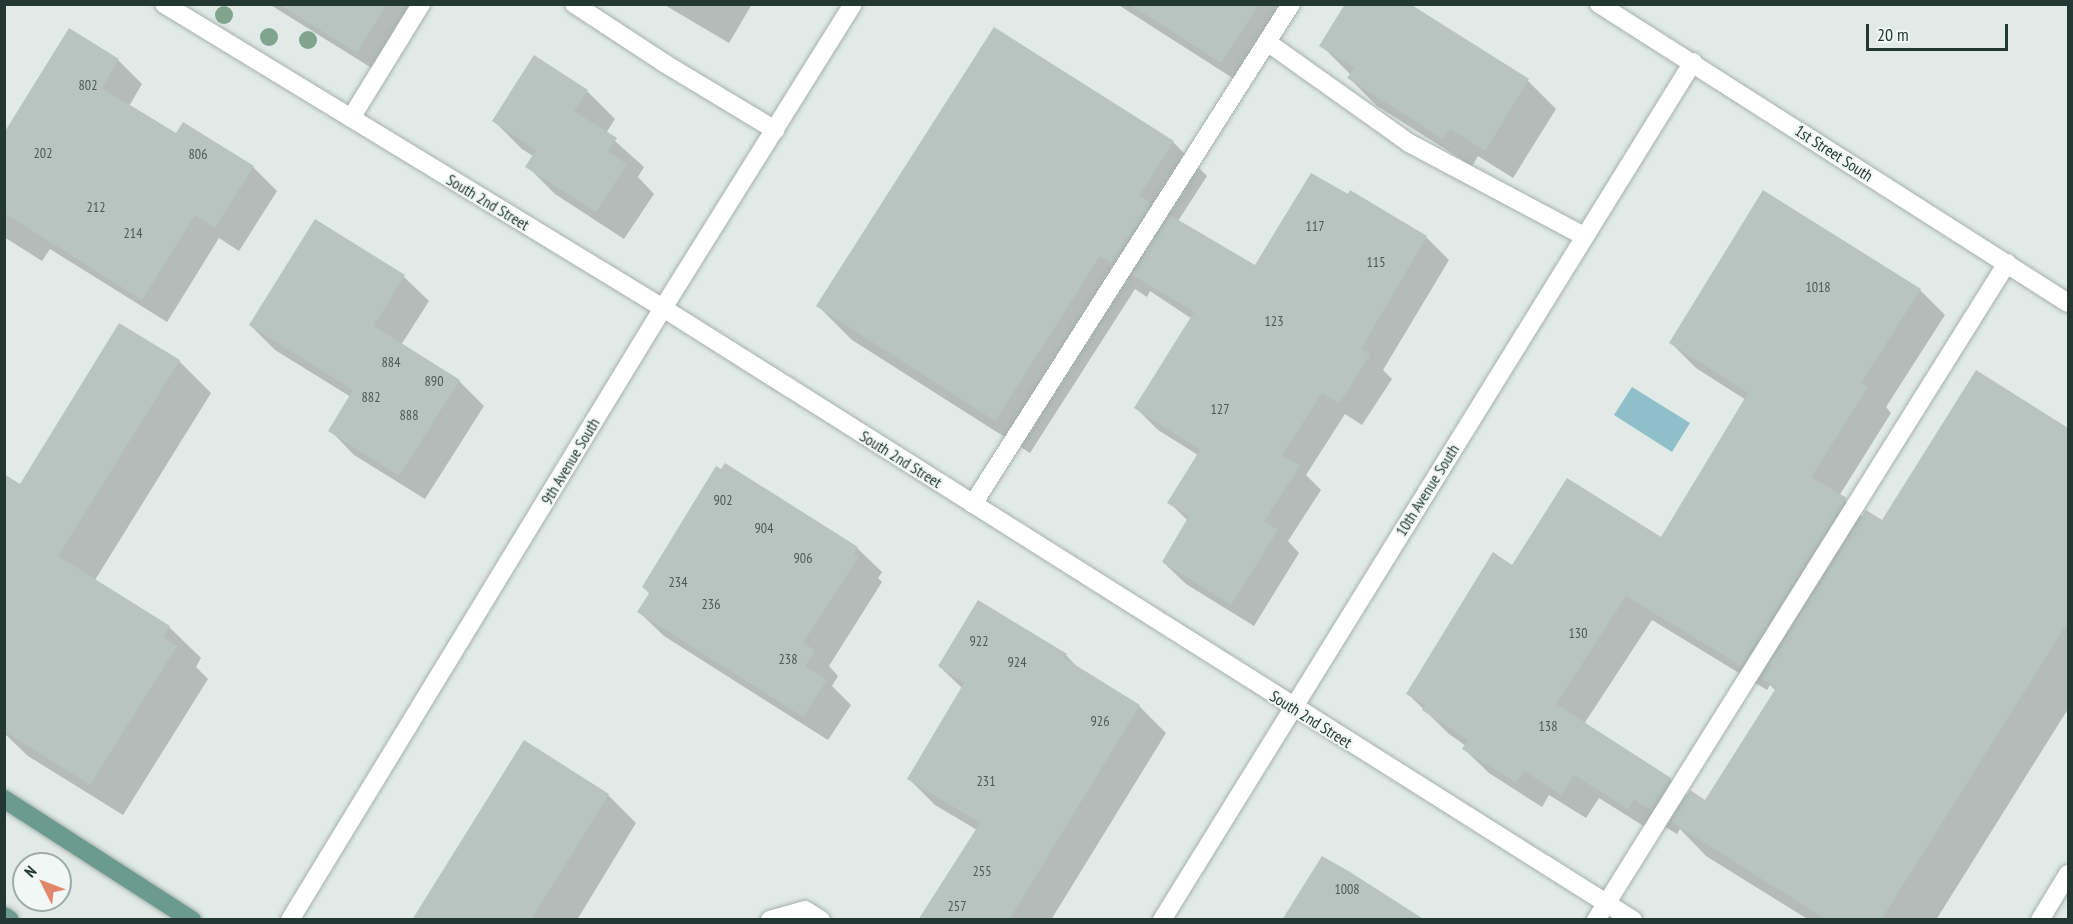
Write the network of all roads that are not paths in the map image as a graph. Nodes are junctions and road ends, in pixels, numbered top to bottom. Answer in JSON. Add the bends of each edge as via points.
{"nodes":[{"id":1,"x":164,"y":4,"type":"edge"},
{"id":2,"x":421,"y":4,"type":"edge"},
{"id":3,"x":574,"y":4,"type":"edge"},
{"id":4,"x":853,"y":4,"type":"edge"},
{"id":5,"x":1291,"y":4,"type":"edge"},
{"id":6,"x":1599,"y":4,"type":"edge"},
{"id":7,"x":1267,"y":42,"type":"junction"},
{"id":8,"x":1693,"y":62,"type":"junction"},
{"id":9,"x":351,"y":118,"type":"junction"},
{"id":10,"x":774,"y":130,"type":"junction"},
{"id":11,"x":1584,"y":236,"type":"junction"},
{"id":12,"x":2007,"y":263,"type":"junction"},
{"id":13,"x":2068,"y":303,"type":"edge"},
{"id":14,"x":663,"y":308,"type":"junction"},
{"id":15,"x":973,"y":504,"type":"junction"},
{"id":16,"x":1292,"y":707,"type":"junction"},
{"id":17,"x":4,"y":799,"type":"edge"},
{"id":18,"x":2068,"y":874,"type":"edge"},
{"id":19,"x":1606,"y":903,"type":"junction"},
{"id":20,"x":4,"y":916,"type":"edge"},
{"id":21,"x":10,"y":920,"type":"edge"},
{"id":22,"x":192,"y":920,"type":"edge"},
{"id":23,"x":290,"y":920,"type":"edge"},
{"id":24,"x":770,"y":920,"type":"edge"},
{"id":25,"x":821,"y":920,"type":"edge"},
{"id":26,"x":1162,"y":920,"type":"edge"},
{"id":27,"x":1596,"y":920,"type":"edge"},
{"id":28,"x":1633,"y":920,"type":"edge"},
{"id":29,"x":2040,"y":920,"type":"edge"}],
"edges":[{"from":1,"to":9,"type":"street","name":"South 2nd Street"},
{"from":2,"to":9,"type":"street"},
{"from":3,"to":10,"type":"street"},
{"from":4,"to":10,"type":"street","name":"9th Avenue South"},
{"from":5,"to":7,"type":"street"},
{"from":6,"to":8,"type":"street","name":"1st Street South"},
{"from":7,"to":11,"type":"street","via":[[1409,143]]},
{"from":7,"to":15,"type":"street"},
{"from":8,"to":11,"type":"street","name":"10th Avenue South"},
{"from":8,"to":12,"type":"street","name":"1st Street South"},
{"from":9,"to":14,"type":"street","name":"South 2nd Street"},
{"from":10,"to":14,"type":"street","name":"9th Avenue South"},
{"from":11,"to":16,"type":"street","name":"10th Avenue South"},
{"from":12,"to":13,"type":"street","name":"1st Street South"},
{"from":12,"to":19,"type":"street"},
{"from":14,"to":15,"type":"street","name":"South 2nd Street"},
{"from":14,"to":23,"type":"street","name":"9th Avenue South"},
{"from":15,"to":16,"type":"street","name":"South 2nd Street"},
{"from":16,"to":19,"type":"street","name":"South 2nd Street"},
{"from":16,"to":26,"type":"street","name":"10th Avenue South"},
{"from":17,"to":22,"type":"main road"},
{"from":18,"to":29,"type":"street"},
{"from":19,"to":27,"type":"street"},
{"from":19,"to":28,"type":"street","name":"South 2nd Street"},
{"from":20,"to":21,"type":"main road"},
{"from":24,"to":25,"type":"street","via":[[805,910]]}]}
